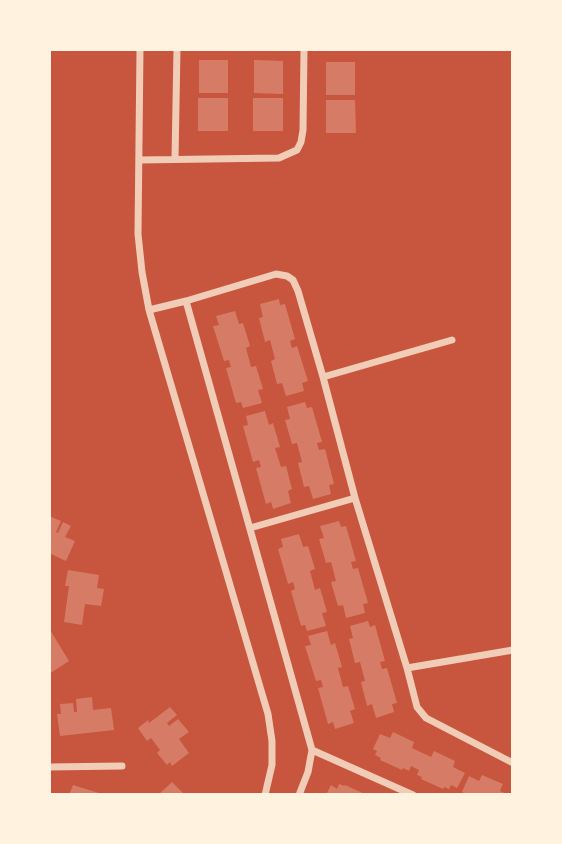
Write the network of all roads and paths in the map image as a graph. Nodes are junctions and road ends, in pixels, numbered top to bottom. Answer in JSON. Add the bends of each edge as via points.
{"nodes":[{"id":1,"x":140,"y":49,"type":"edge"},
{"id":2,"x":177,"y":49,"type":"edge"},
{"id":3,"x":304,"y":49,"type":"edge"},
{"id":4,"x":175,"y":159,"type":"junction"},
{"id":5,"x":139,"y":160,"type":"junction"},
{"id":6,"x":187,"y":301,"type":"junction"},
{"id":7,"x":149,"y":310,"type":"junction"},
{"id":8,"x":452,"y":341,"type":"dead end"},
{"id":9,"x":323,"y":377,"type":"junction"},
{"id":10,"x":355,"y":498,"type":"junction"},
{"id":11,"x":250,"y":528,"type":"junction"},
{"id":12,"x":513,"y":650,"type":"edge"},
{"id":13,"x":407,"y":668,"type":"junction"},
{"id":14,"x":312,"y":750,"type":"junction"},
{"id":15,"x":513,"y":764,"type":"edge"},
{"id":16,"x":121,"y":766,"type":"dead end"},
{"id":17,"x":49,"y":767,"type":"edge"},
{"id":18,"x":265,"y":795,"type":"edge"},
{"id":19,"x":299,"y":795,"type":"edge"},
{"id":20,"x":413,"y":795,"type":"edge"}],
"edges":[{"from":1,"to":5,"type":"street"},
{"from":2,"to":4,"type":"street"},
{"from":3,"to":4,"type":"street","via":[[303,131],[297,150],[279,159]]},
{"from":4,"to":5,"type":"street"},
{"from":5,"to":7,"type":"street","via":[[138,234]]},
{"from":6,"to":7,"type":"street"},
{"from":6,"to":9,"type":"street","via":[[276,274],[287,276],[298,290]]},
{"from":6,"to":11,"type":"street"},
{"from":7,"to":18,"type":"street","via":[[268,714],[272,765]]},
{"from":8,"to":9,"type":"street"},
{"from":9,"to":10,"type":"street"},
{"from":10,"to":11,"type":"street"},
{"from":10,"to":13,"type":"street"},
{"from":11,"to":14,"type":"street"},
{"from":12,"to":13,"type":"street"},
{"from":13,"to":15,"type":"street","via":[[417,707],[426,718]]},
{"from":14,"to":19,"type":"street"},
{"from":14,"to":20,"type":"street"},
{"from":16,"to":17,"type":"street"}]}
